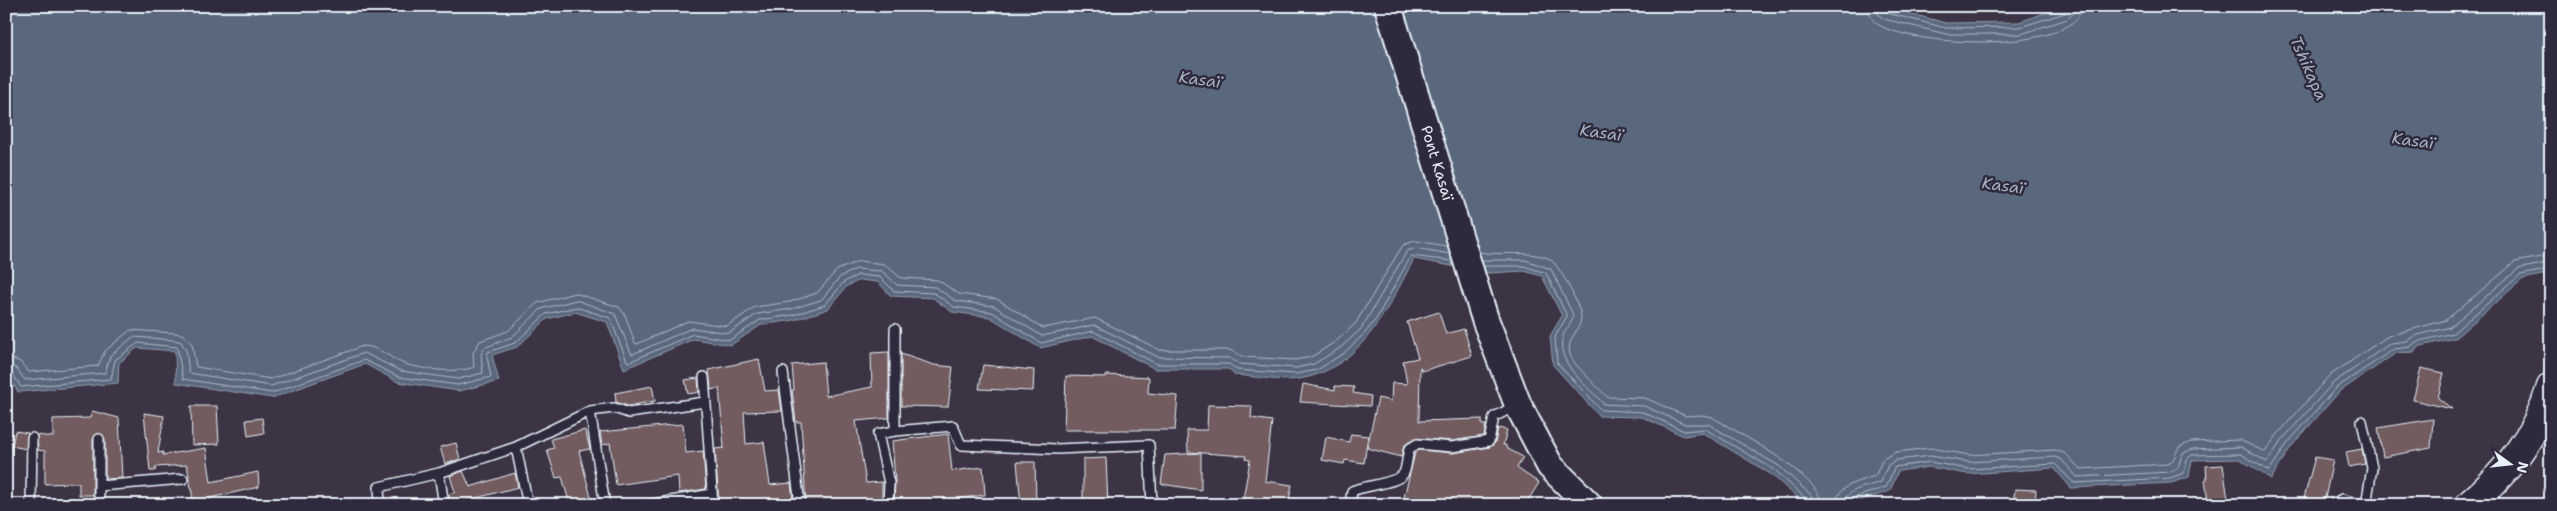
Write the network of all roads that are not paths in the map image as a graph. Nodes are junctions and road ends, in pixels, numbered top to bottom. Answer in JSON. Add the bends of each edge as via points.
{"nodes":[{"id":1,"x":1388,"y":6,"type":"edge"},
{"id":2,"x":895,"y":329,"type":"dead end"},
{"id":3,"x":782,"y":372,"type":"dead end"},
{"id":4,"x":704,"y":377,"type":"dead end"},
{"id":5,"x":2551,"y":387,"type":"edge"},
{"id":6,"x":705,"y":402,"type":"junction"},
{"id":7,"x":1518,"y":404,"type":"junction"},
{"id":8,"x":590,"y":410,"type":"junction"},
{"id":9,"x":2362,"y":421,"type":"dead end"},
{"id":10,"x":895,"y":431,"type":"junction"},
{"id":11,"x":32,"y":438,"type":"dead end"},
{"id":12,"x":98,"y":439,"type":"dead end"},
{"id":13,"x":516,"y":447,"type":"junction"},
{"id":14,"x":439,"y":473,"type":"junction"},
{"id":15,"x":183,"y":480,"type":"dead end"},
{"id":16,"x":99,"y":486,"type":"junction"},
{"id":17,"x":712,"y":494,"type":"junction"},
{"id":18,"x":31,"y":505,"type":"edge"},
{"id":19,"x":99,"y":505,"type":"edge"},
{"id":20,"x":380,"y":505,"type":"edge"},
{"id":21,"x":444,"y":505,"type":"edge"},
{"id":22,"x":528,"y":505,"type":"edge"},
{"id":23,"x":605,"y":505,"type":"edge"},
{"id":24,"x":647,"y":505,"type":"edge"},
{"id":25,"x":713,"y":505,"type":"edge"},
{"id":26,"x":800,"y":505,"type":"edge"},
{"id":27,"x":888,"y":505,"type":"edge"},
{"id":28,"x":1152,"y":505,"type":"edge"},
{"id":29,"x":1350,"y":505,"type":"edge"},
{"id":30,"x":1589,"y":505,"type":"edge"},
{"id":31,"x":2332,"y":505,"type":"edge"},
{"id":32,"x":2362,"y":505,"type":"edge"},
{"id":33,"x":2366,"y":505,"type":"edge"},
{"id":34,"x":2469,"y":505,"type":"edge"}],
"edges":[{"from":1,"to":7,"type":"main road","name":"Pont Kasaï","via":[[1485,319]]},
{"from":2,"to":10,"type":"lane"},
{"from":3,"to":26,"type":"lane"},
{"from":4,"to":6,"type":"lane"},
{"from":5,"to":34,"type":"highway","via":[[2533,433],[2508,467]]},
{"from":6,"to":8,"type":"lane","via":[[629,413],[614,408]]},
{"from":6,"to":17,"type":"lane"},
{"from":7,"to":29,"type":"lane","via":[[1494,417],[1489,441],[1452,447],[1417,444],[1409,449],[1403,474],[1396,480],[1352,491]]},
{"from":7,"to":30,"type":"main road","name":"Pont Kasaï","via":[[1550,466]]},
{"from":8,"to":13,"type":"lane"},
{"from":8,"to":23,"type":"lane"},
{"from":9,"to":33,"type":"lane","via":[[2372,468]]},
{"from":10,"to":27,"type":"lane","via":[[878,434],[889,483]]},
{"from":10,"to":28,"type":"lane","via":[[953,426],[961,444],[1057,449],[1149,445]]},
{"from":11,"to":18,"type":"lane"},
{"from":12,"to":16,"type":"lane"},
{"from":13,"to":14,"type":"lane"},
{"from":13,"to":22,"type":"lane"},
{"from":14,"to":20,"type":"lane","via":[[379,487]]},
{"from":14,"to":21,"type":"lane"},
{"from":15,"to":16,"type":"lane"},
{"from":16,"to":19,"type":"lane"},
{"from":17,"to":24,"type":"lane"},
{"from":17,"to":25,"type":"lane"},
{"from":31,"to":32,"type":"lane","via":[[2342,499]]}]}
